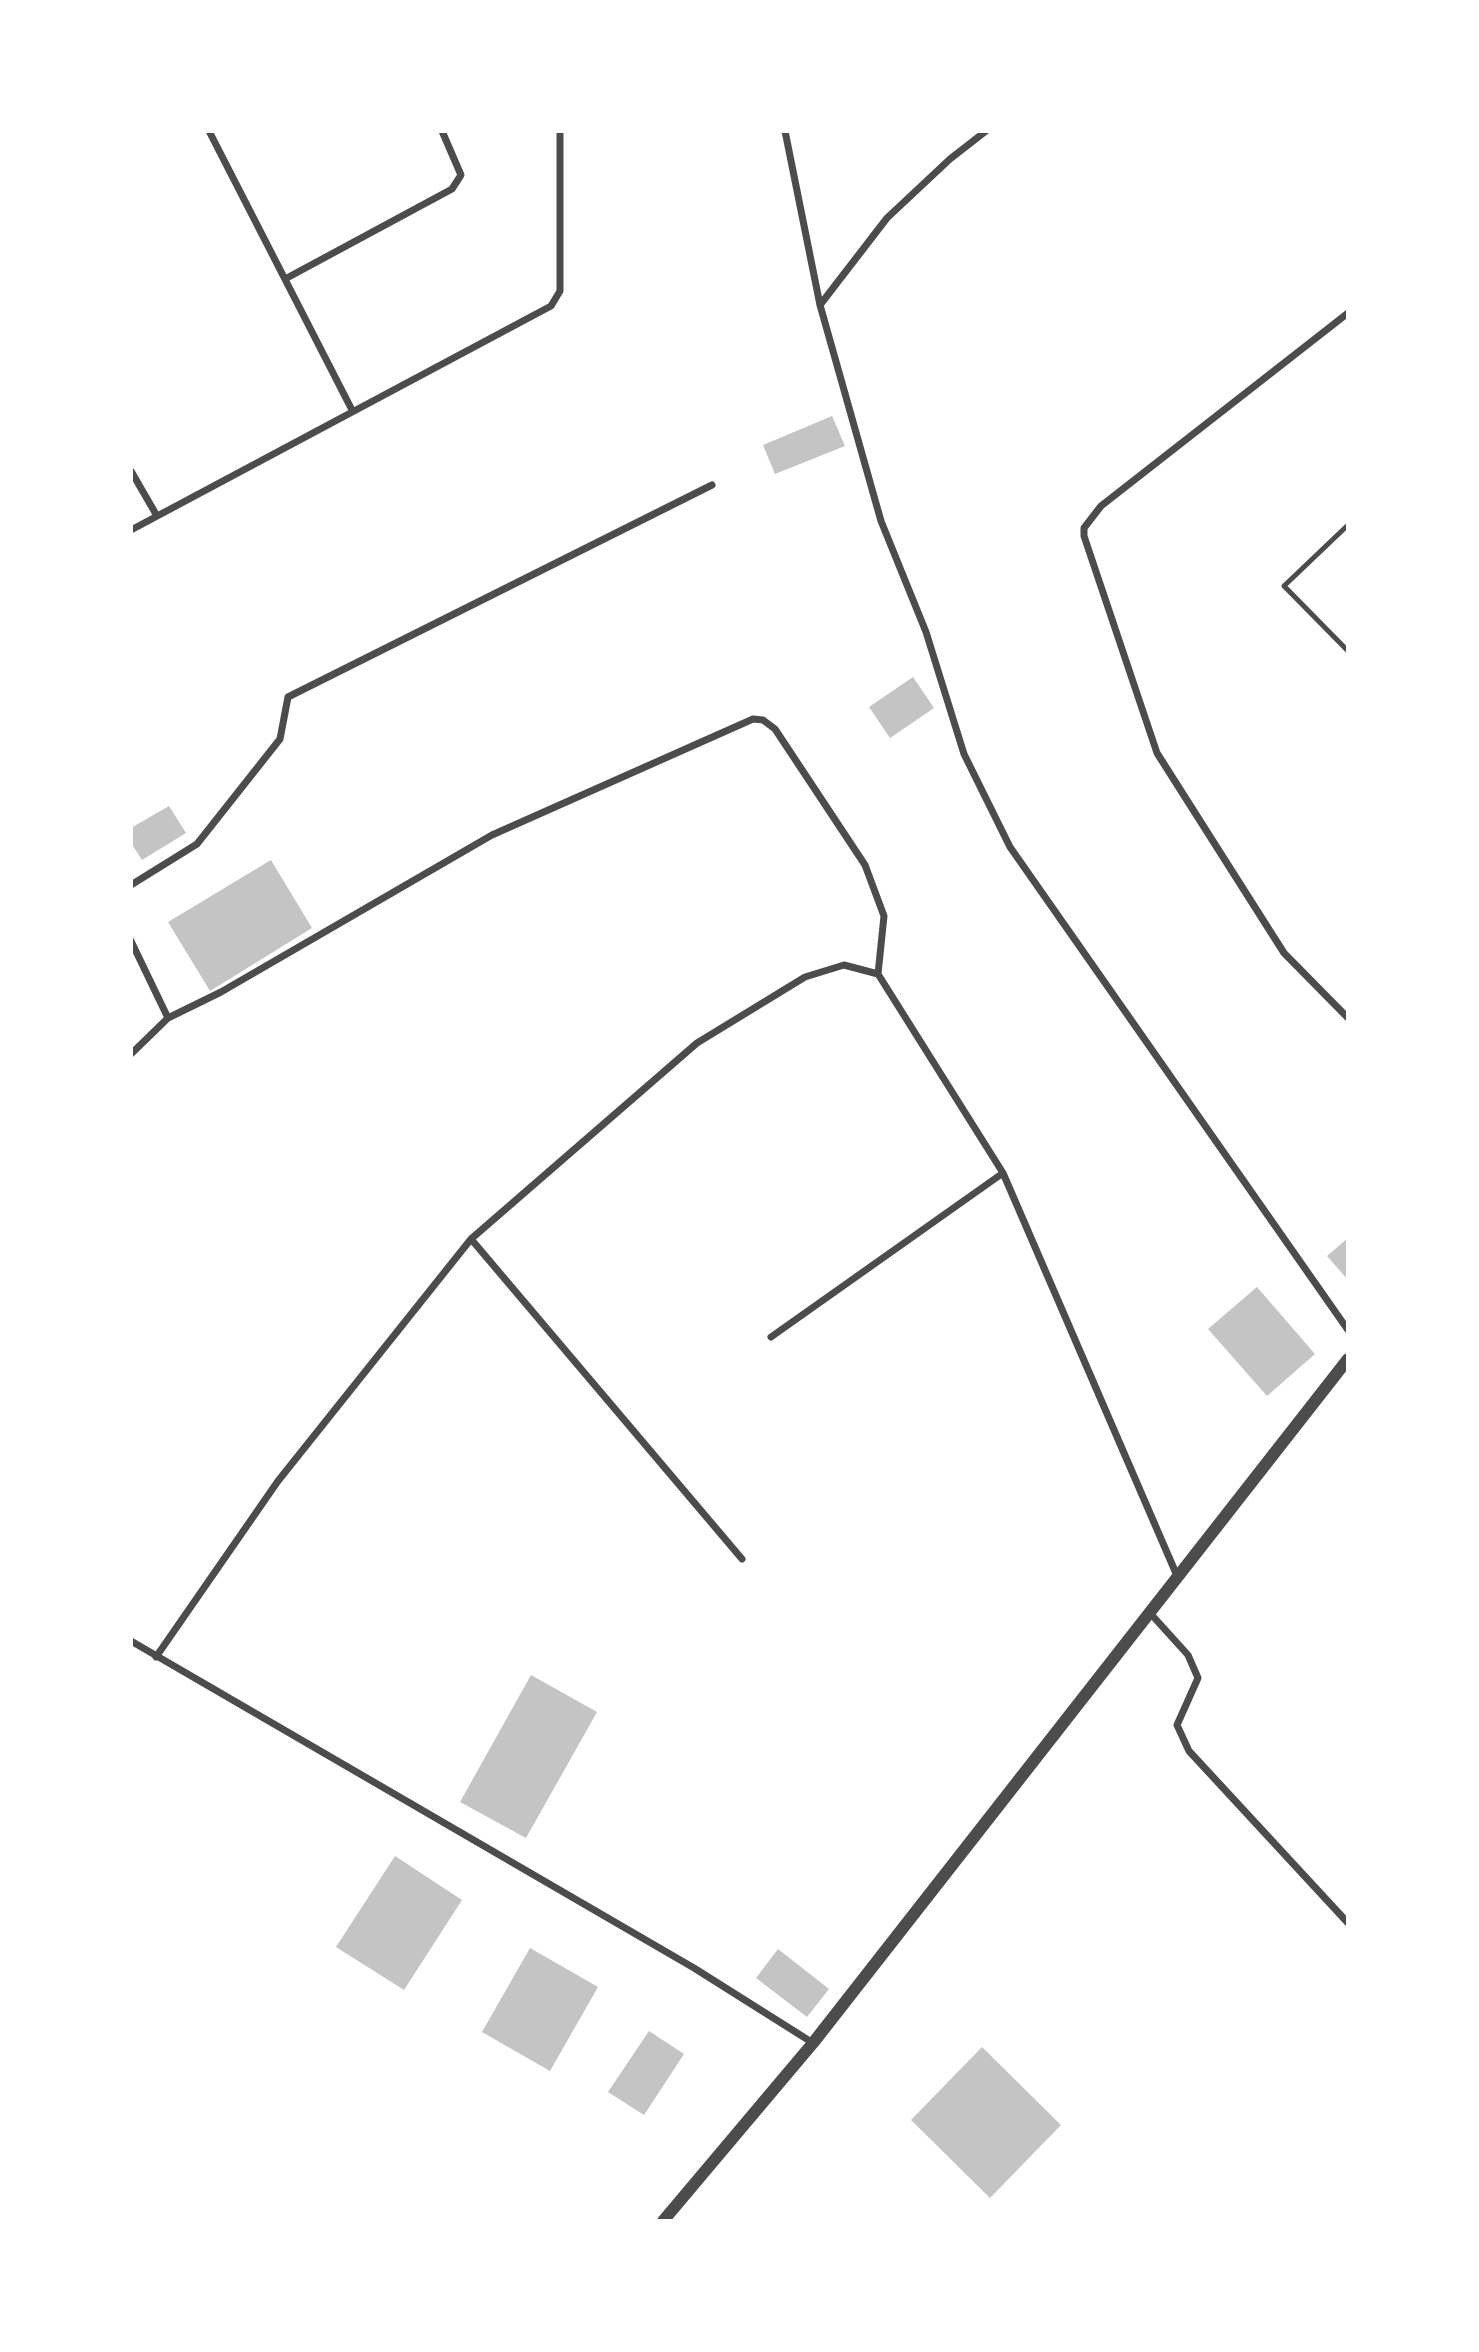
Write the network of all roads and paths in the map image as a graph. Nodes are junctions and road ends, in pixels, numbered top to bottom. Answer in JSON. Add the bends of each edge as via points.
{"nodes":[{"id":1,"x":209,"y":131,"type":"edge"},
{"id":2,"x":442,"y":131,"type":"edge"},
{"id":3,"x":560,"y":131,"type":"edge"},
{"id":4,"x":785,"y":131,"type":"edge"},
{"id":5,"x":986,"y":131,"type":"edge"},
{"id":6,"x":285,"y":279,"type":"junction"},
{"id":7,"x":820,"y":305,"type":"junction"},
{"id":8,"x":1348,"y":313,"type":"edge"},
{"id":9,"x":352,"y":410,"type":"junction"},
{"id":10,"x":131,"y":471,"type":"edge"},
{"id":11,"x":712,"y":485,"type":"dead end"},
{"id":12,"x":157,"y":516,"type":"junction"},
{"id":13,"x":1348,"y":525,"type":"edge"},
{"id":14,"x":131,"y":530,"type":"edge"},
{"id":15,"x":1348,"y":651,"type":"edge"},
{"id":16,"x":131,"y":885,"type":"edge"},
{"id":17,"x":131,"y":942,"type":"edge"},
{"id":18,"x":878,"y":974,"type":"junction"},
{"id":19,"x":168,"y":1018,"type":"junction"},
{"id":20,"x":1348,"y":1018,"type":"edge"},
{"id":21,"x":131,"y":1054,"type":"edge"},
{"id":22,"x":1003,"y":1173,"type":"junction"},
{"id":23,"x":471,"y":1239,"type":"junction"},
{"id":24,"x":1348,"y":1330,"type":"edge"},
{"id":25,"x":771,"y":1337,"type":"dead end"},
{"id":26,"x":1348,"y":1359,"type":"edge"},
{"id":27,"x":742,"y":1559,"type":"dead end"},
{"id":28,"x":1178,"y":1578,"type":"junction"},
{"id":29,"x":1150,"y":1613,"type":"junction"},
{"id":30,"x":131,"y":1641,"type":"edge"},
{"id":31,"x":156,"y":1657,"type":"junction"},
{"id":32,"x":1348,"y":1923,"type":"edge"},
{"id":33,"x":813,"y":2043,"type":"junction"},
{"id":34,"x":663,"y":2221,"type":"edge"}],
"edges":[{"from":1,"to":6,"type":"street"},
{"from":2,"to":6,"type":"street","via":[[461,174],[452,188]]},
{"from":3,"to":9,"type":"street","via":[[560,291],[551,306]]},
{"from":4,"to":7,"type":"street"},
{"from":5,"to":7,"type":"street","via":[[887,218]]},
{"from":6,"to":9,"type":"street"},
{"from":7,"to":24,"type":"street","via":[[881,521],[926,632],[964,754],[1010,847]]},
{"from":8,"to":20,"type":"street","via":[[1101,506],[1083,536],[1157,753],[1284,953]]},
{"from":9,"to":12,"type":"street"},
{"from":10,"to":12,"type":"street"},
{"from":11,"to":16,"type":"street","via":[[288,697],[280,739],[197,844]]},
{"from":12,"to":14,"type":"street"},
{"from":13,"to":15,"type":"lane","via":[[1284,586]]},
{"from":17,"to":19,"type":"street"},
{"from":18,"to":19,"type":"street","via":[[884,916],[864,865],[775,729],[752,719],[492,835]]},
{"from":18,"to":22,"type":"street"},
{"from":18,"to":23,"type":"street","via":[[844,965],[805,977],[697,1043]]},
{"from":19,"to":21,"type":"street"},
{"from":22,"to":25,"type":"street"},
{"from":22,"to":28,"type":"street"},
{"from":23,"to":27,"type":"street"},
{"from":23,"to":31,"type":"street","via":[[278,1480]]},
{"from":26,"to":28,"type":"street"},
{"from":28,"to":29,"type":"street"},
{"from":29,"to":32,"type":"street","via":[[1188,1655],[1198,1678],[1177,1725],[1189,1751]]},
{"from":29,"to":33,"type":"street"},
{"from":30,"to":31,"type":"street"},
{"from":31,"to":33,"type":"street","via":[[694,1968]]},
{"from":33,"to":34,"type":"street"}]}
